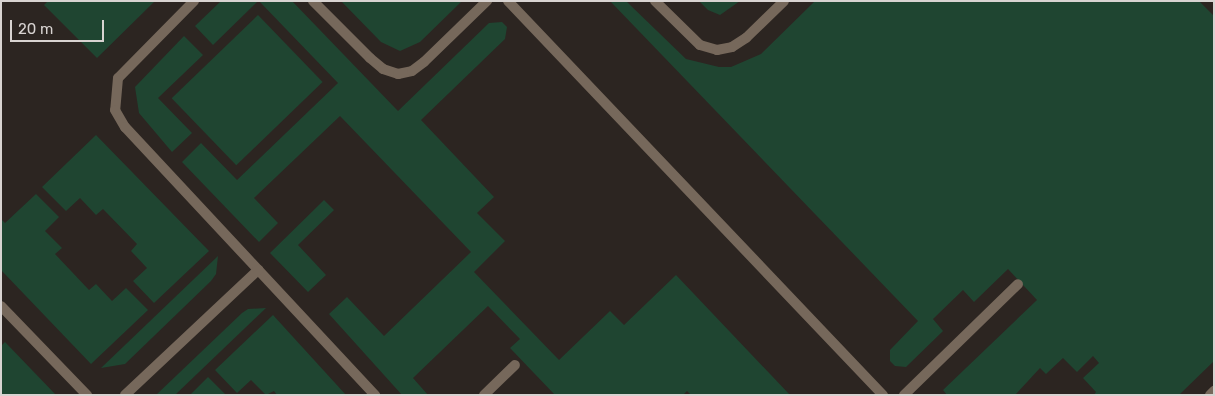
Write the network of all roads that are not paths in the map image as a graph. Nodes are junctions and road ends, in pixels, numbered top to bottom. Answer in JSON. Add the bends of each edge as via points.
{"nodes":[{"id":1,"x":194,"y":1,"type":"edge"},
{"id":2,"x":313,"y":1,"type":"edge"},
{"id":3,"x":487,"y":1,"type":"edge"},
{"id":4,"x":508,"y":1,"type":"edge"},
{"id":5,"x":654,"y":1,"type":"edge"},
{"id":6,"x":784,"y":1,"type":"edge"},
{"id":7,"x":258,"y":270,"type":"junction"},
{"id":8,"x":1018,"y":284,"type":"dead end"},
{"id":9,"x":1,"y":306,"type":"edge"},
{"id":10,"x":515,"y":365,"type":"dead end"},
{"id":11,"x":1214,"y":391,"type":"edge"},
{"id":12,"x":87,"y":395,"type":"edge"},
{"id":13,"x":125,"y":395,"type":"edge"},
{"id":14,"x":375,"y":395,"type":"edge"},
{"id":15,"x":484,"y":395,"type":"edge"},
{"id":16,"x":883,"y":395,"type":"edge"},
{"id":17,"x":904,"y":395,"type":"edge"},
{"id":18,"x":1210,"y":395,"type":"edge"}],
"edges":[{"from":1,"to":7,"type":"lane","via":[[118,78],[115,110],[125,127]]},
{"from":2,"to":3,"type":"lane","via":[[370,58],[383,69],[398,74],[412,71],[424,62]]},
{"from":4,"to":16,"type":"lane"},
{"from":5,"to":6,"type":"lane","via":[[700,45],[717,50],[746,38]]},
{"from":7,"to":13,"type":"lane"},
{"from":7,"to":14,"type":"lane"},
{"from":8,"to":17,"type":"lane"},
{"from":9,"to":12,"type":"lane"},
{"from":10,"to":15,"type":"lane"},
{"from":11,"to":18,"type":"lane"}]}
